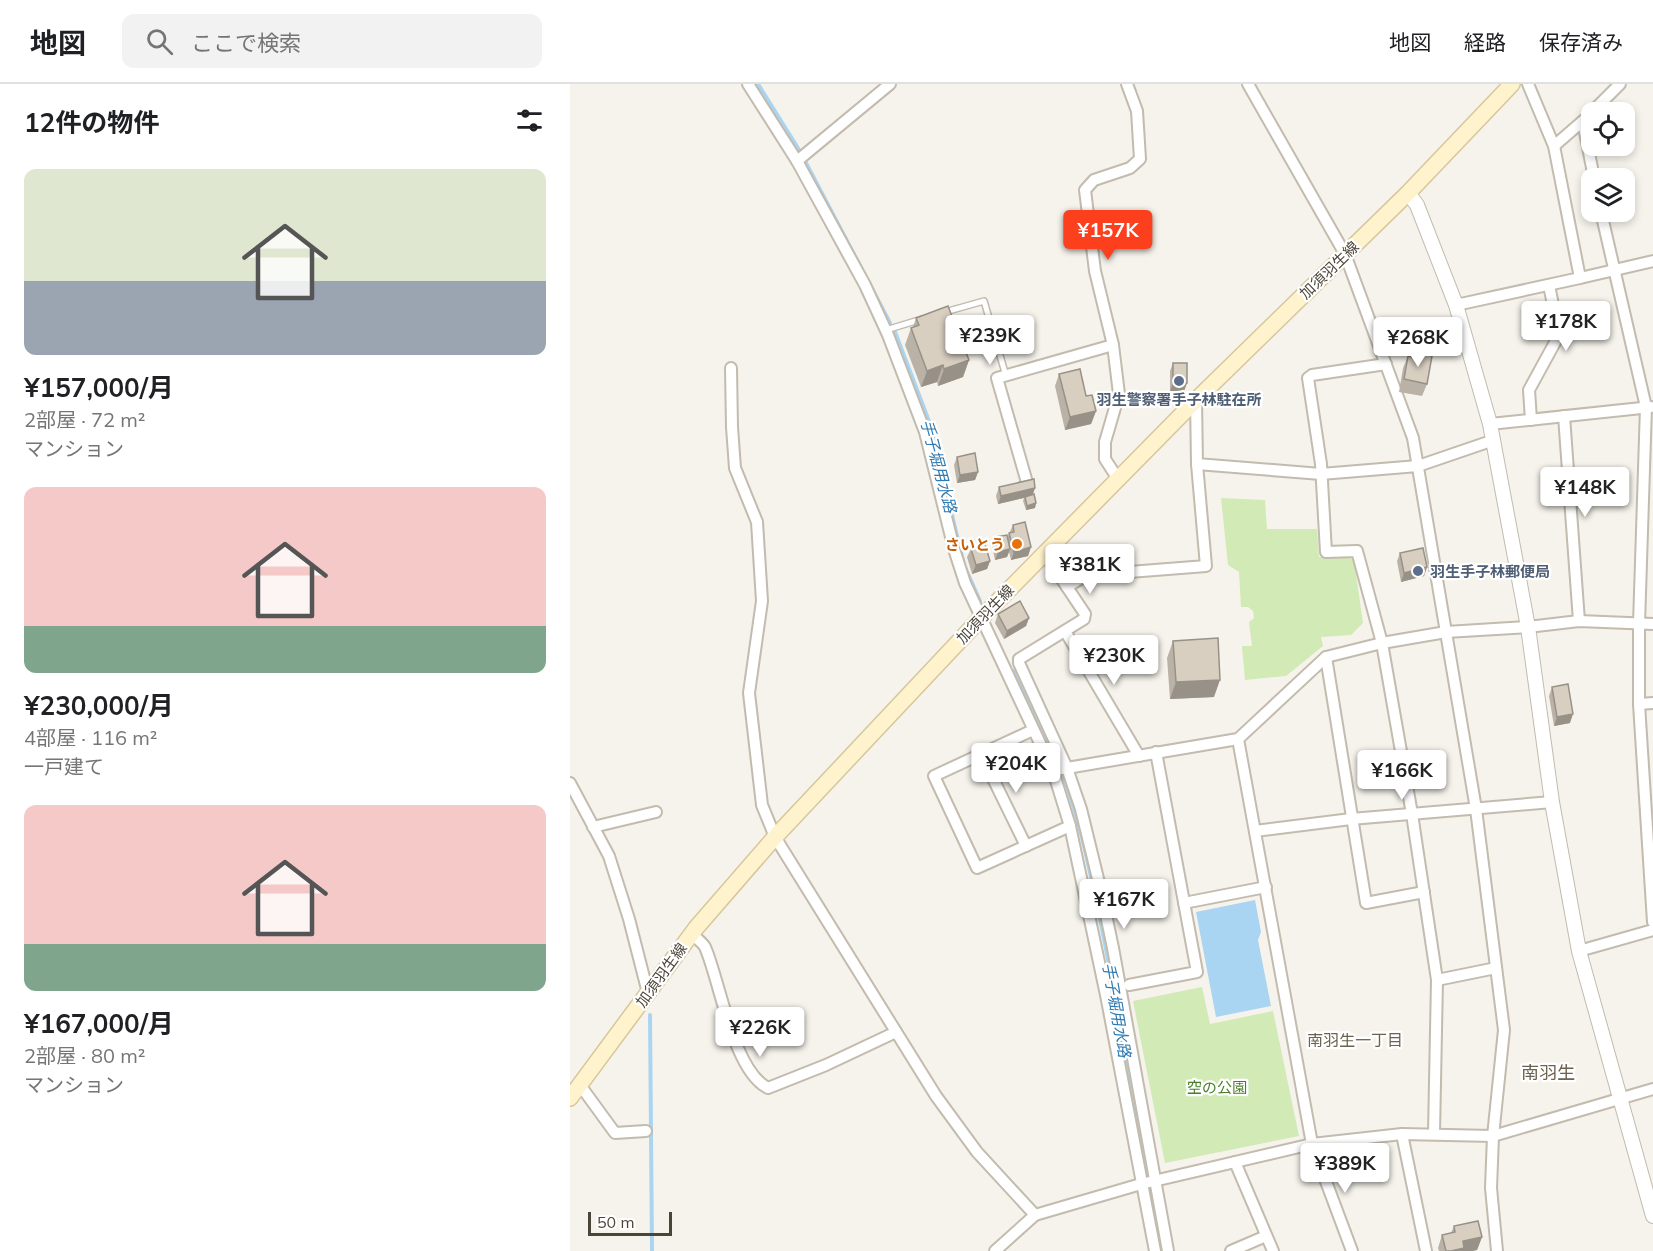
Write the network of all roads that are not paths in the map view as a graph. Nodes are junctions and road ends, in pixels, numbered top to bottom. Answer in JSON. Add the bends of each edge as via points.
{"nodes":[{"id":1,"x":748,"y":84,"type":"edge"},
{"id":2,"x":890,"y":84,"type":"edge"},
{"id":3,"x":1127,"y":84,"type":"edge"},
{"id":4,"x":1248,"y":84,"type":"edge"},
{"id":5,"x":1512,"y":84,"type":"edge"},
{"id":6,"x":1527,"y":84,"type":"edge"},
{"id":7,"x":1620,"y":84,"type":"edge"},
{"id":8,"x":1603,"y":102,"type":"edge"},
{"id":9,"x":1581,"y":124,"type":"edge"},
{"id":10,"x":1554,"y":146,"type":"junction"},
{"id":11,"x":797,"y":161,"type":"junction"},
{"id":12,"x":1408,"y":193,"type":"junction"},
{"id":13,"x":1603,"y":222,"type":"edge"},
{"id":14,"x":1345,"y":254,"type":"junction"},
{"id":15,"x":1653,"y":261,"type":"edge"},
{"id":16,"x":1613,"y":270,"type":"junction"},
{"id":17,"x":1580,"y":278,"type":"junction"},
{"id":18,"x":1549,"y":285,"type":"junction"},
{"id":19,"x":1456,"y":305,"type":"junction"},
{"id":20,"x":940,"y":314,"type":"edge"},
{"id":21,"x":929,"y":317,"type":"edge"},
{"id":22,"x":886,"y":330,"type":"junction"},
{"id":23,"x":1113,"y":345,"type":"junction"},
{"id":24,"x":1386,"y":364,"type":"junction"},
{"id":25,"x":731,"y":368,"type":"dead end"},
{"id":26,"x":1006,"y":376,"type":"junction"},
{"id":27,"x":1196,"y":400,"type":"junction"},
{"id":28,"x":1649,"y":407,"type":"edge"},
{"id":29,"x":1564,"y":416,"type":"junction"},
{"id":30,"x":1531,"y":420,"type":"junction"},
{"id":31,"x":1490,"y":424,"type":"junction"},
{"id":32,"x":1494,"y":440,"type":"junction"},
{"id":33,"x":1197,"y":464,"type":"junction"},
{"id":34,"x":1418,"y":466,"type":"junction"},
{"id":35,"x":1321,"y":474,"type":"junction"},
{"id":36,"x":1026,"y":479,"type":"edge"},
{"id":37,"x":1118,"y":479,"type":"junction"},
{"id":38,"x":1044,"y":555,"type":"junction"},
{"id":39,"x":1067,"y":586,"type":"junction"},
{"id":40,"x":981,"y":618,"type":"junction"},
{"id":41,"x":1578,"y":621,"type":"junction"},
{"id":42,"x":1639,"y":624,"type":"junction"},
{"id":43,"x":1653,"y":624,"type":"edge"},
{"id":44,"x":1528,"y":627,"type":"junction"},
{"id":45,"x":1065,"y":631,"type":"junction"},
{"id":46,"x":1446,"y":632,"type":"junction"},
{"id":47,"x":1382,"y":643,"type":"junction"},
{"id":48,"x":1326,"y":657,"type":"junction"},
{"id":49,"x":1653,"y":703,"type":"edge"},
{"id":50,"x":1639,"y":704,"type":"junction"},
{"id":51,"x":1033,"y":730,"type":"junction"},
{"id":52,"x":1238,"y":739,"type":"junction"},
{"id":53,"x":1156,"y":752,"type":"junction"},
{"id":54,"x":981,"y":754,"type":"junction"},
{"id":55,"x":1138,"y":756,"type":"junction"},
{"id":56,"x":1067,"y":768,"type":"junction"},
{"id":57,"x":1053,"y":771,"type":"junction"},
{"id":58,"x":570,"y":783,"type":"edge"},
{"id":59,"x":1552,"y":802,"type":"junction"},
{"id":60,"x":1476,"y":809,"type":"junction"},
{"id":61,"x":656,"y":812,"type":"dead end"},
{"id":62,"x":1412,"y":814,"type":"junction"},
{"id":63,"x":1351,"y":819,"type":"junction"},
{"id":64,"x":1070,"y":826,"type":"junction"},
{"id":65,"x":593,"y":827,"type":"junction"},
{"id":66,"x":1256,"y":831,"type":"junction"},
{"id":67,"x":775,"y":837,"type":"junction"},
{"id":68,"x":1026,"y":846,"type":"junction"},
{"id":69,"x":1266,"y":887,"type":"junction"},
{"id":70,"x":1424,"y":892,"type":"junction"},
{"id":71,"x":1184,"y":903,"type":"junction"},
{"id":72,"x":1653,"y":922,"type":"edge"},
{"id":73,"x":1653,"y":930,"type":"edge"},
{"id":74,"x":692,"y":934,"type":"junction"},
{"id":75,"x":1579,"y":951,"type":"junction"},
{"id":76,"x":1496,"y":968,"type":"junction"},
{"id":77,"x":1437,"y":980,"type":"junction"},
{"id":78,"x":1128,"y":985,"type":"dead end"},
{"id":79,"x":648,"y":993,"type":"junction"},
{"id":80,"x":896,"y":1032,"type":"junction"},
{"id":81,"x":580,"y":1085,"type":"junction"},
{"id":82,"x":1653,"y":1089,"type":"edge"},
{"id":83,"x":570,"y":1098,"type":"edge"},
{"id":84,"x":1620,"y":1099,"type":"junction"},
{"id":85,"x":646,"y":1131,"type":"dead end"},
{"id":86,"x":1434,"y":1133,"type":"junction"},
{"id":87,"x":1402,"y":1134,"type":"junction"},
{"id":88,"x":1493,"y":1136,"type":"junction"},
{"id":89,"x":1312,"y":1144,"type":"junction"},
{"id":90,"x":1235,"y":1162,"type":"junction"},
{"id":91,"x":1155,"y":1181,"type":"junction"},
{"id":92,"x":1142,"y":1184,"type":"junction"},
{"id":93,"x":1035,"y":1215,"type":"junction"},
{"id":94,"x":1653,"y":1216,"type":"edge"},
{"id":95,"x":1266,"y":1236,"type":"junction"},
{"id":96,"x":995,"y":1251,"type":"edge"},
{"id":97,"x":1155,"y":1251,"type":"edge"},
{"id":98,"x":1168,"y":1251,"type":"edge"},
{"id":99,"x":1231,"y":1251,"type":"edge"},
{"id":100,"x":1273,"y":1251,"type":"edge"},
{"id":101,"x":1352,"y":1251,"type":"edge"},
{"id":102,"x":1426,"y":1251,"type":"edge"},
{"id":103,"x":1497,"y":1251,"type":"edge"}],
"edges":[{"from":1,"to":11,"type":"street"},
{"from":2,"to":11,"type":"street"},
{"from":3,"to":23,"type":"street","via":[[1137,111],[1140,159],[1131,168],[1094,180],[1085,190],[1095,271]]},
{"from":4,"to":14,"type":"street"},
{"from":5,"to":12,"type":"main road","name":"加須羽生線"},
{"from":6,"to":10,"type":"street"},
{"from":7,"to":8,"type":"street"},
{"from":9,"to":10,"type":"street"},
{"from":10,"to":17,"type":"street"},
{"from":11,"to":22,"type":"street"},
{"from":12,"to":14,"type":"main road","name":"加須羽生線"},
{"from":12,"to":19,"type":"street","via":[[1417,205]]},
{"from":13,"to":16,"type":"street"},
{"from":14,"to":24,"type":"street"},
{"from":14,"to":27,"type":"main road","name":"加須羽生線"},
{"from":15,"to":16,"type":"street"},
{"from":16,"to":17,"type":"street"},
{"from":16,"to":28,"type":"street"},
{"from":17,"to":18,"type":"street"},
{"from":18,"to":19,"type":"street"},
{"from":18,"to":30,"type":"street","via":[[1559,335],[1529,390]]},
{"from":19,"to":31,"type":"street"},
{"from":20,"to":26,"type":"lane","via":[[984,301]]},
{"from":21,"to":22,"type":"lane"},
{"from":22,"to":40,"type":"street","via":[[926,432],[954,549]]},
{"from":23,"to":26,"type":"street"},
{"from":23,"to":37,"type":"street","via":[[1119,394],[1105,442],[1105,459]]},
{"from":24,"to":34,"type":"street","via":[[1413,438]]},
{"from":24,"to":35,"type":"street","via":[[1308,378]]},
{"from":25,"to":67,"type":"street","via":[[735,468],[757,522],[762,601],[749,693],[762,805]]},
{"from":26,"to":36,"type":"street","via":[[997,378]]},
{"from":27,"to":33,"type":"street"},
{"from":27,"to":37,"type":"main road","name":"加須羽生線"},
{"from":28,"to":29,"type":"street"},
{"from":28,"to":42,"type":"street"},
{"from":29,"to":30,"type":"street"},
{"from":29,"to":41,"type":"street"},
{"from":30,"to":31,"type":"street"},
{"from":31,"to":32,"type":"street"},
{"from":32,"to":34,"type":"street"},
{"from":32,"to":44,"type":"street"},
{"from":33,"to":35,"type":"street"},
{"from":33,"to":39,"type":"street","via":[[1206,566],[1091,575]]},
{"from":34,"to":35,"type":"street"},
{"from":34,"to":46,"type":"street"},
{"from":35,"to":47,"type":"street","via":[[1326,552],[1357,552]]},
{"from":37,"to":38,"type":"main road","name":"加須羽生線"},
{"from":38,"to":39,"type":"street"},
{"from":38,"to":40,"type":"main road","name":"加須羽生線"},
{"from":39,"to":45,"type":"street","via":[[1085,614]]},
{"from":40,"to":51,"type":"street"},
{"from":40,"to":67,"type":"main road","name":"加須羽生線"},
{"from":41,"to":42,"type":"street"},
{"from":41,"to":44,"type":"street"},
{"from":42,"to":43,"type":"street"},
{"from":42,"to":50,"type":"street"},
{"from":44,"to":46,"type":"street"},
{"from":44,"to":59,"type":"street"},
{"from":45,"to":55,"type":"street"},
{"from":45,"to":56,"type":"street","via":[[1019,659],[1019,663]]},
{"from":46,"to":47,"type":"street"},
{"from":46,"to":60,"type":"street"},
{"from":47,"to":48,"type":"street"},
{"from":47,"to":62,"type":"street"},
{"from":48,"to":52,"type":"street"},
{"from":48,"to":63,"type":"street"},
{"from":49,"to":50,"type":"street"},
{"from":50,"to":72,"type":"street"},
{"from":51,"to":54,"type":"street"},
{"from":51,"to":57,"type":"street"},
{"from":52,"to":53,"type":"street"},
{"from":52,"to":66,"type":"street"},
{"from":53,"to":55,"type":"street"},
{"from":53,"to":71,"type":"street"},
{"from":54,"to":68,"type":"street"},
{"from":54,"to":68,"type":"street","via":[[934,777],[977,868]]},
{"from":55,"to":56,"type":"street"},
{"from":56,"to":57,"type":"street"},
{"from":56,"to":91,"type":"street","via":[[1101,891]]},
{"from":57,"to":64,"type":"street"},
{"from":58,"to":65,"type":"street"},
{"from":59,"to":60,"type":"street"},
{"from":59,"to":75,"type":"street"},
{"from":60,"to":62,"type":"street"},
{"from":60,"to":76,"type":"street"},
{"from":61,"to":65,"type":"street"},
{"from":62,"to":63,"type":"street"},
{"from":62,"to":70,"type":"street"},
{"from":63,"to":66,"type":"street"},
{"from":63,"to":70,"type":"street","via":[[1366,903]]},
{"from":64,"to":68,"type":"street"},
{"from":64,"to":92,"type":"street"},
{"from":65,"to":79,"type":"street","via":[[609,856]]},
{"from":66,"to":69,"type":"street"},
{"from":67,"to":74,"type":"main road","name":"加須羽生線"},
{"from":67,"to":80,"type":"street"},
{"from":69,"to":71,"type":"street"},
{"from":69,"to":89,"type":"street"},
{"from":70,"to":77,"type":"street"},
{"from":71,"to":78,"type":"street","via":[[1197,972]]},
{"from":73,"to":75,"type":"street"},
{"from":74,"to":79,"type":"main road","name":"加須羽生線"},
{"from":74,"to":80,"type":"street","via":[[704,945],[738,1049],[759,1083],[768,1088]]},
{"from":75,"to":84,"type":"street"},
{"from":76,"to":77,"type":"street"},
{"from":76,"to":88,"type":"street","via":[[1504,1030]]},
{"from":77,"to":86,"type":"street"},
{"from":79,"to":81,"type":"main road","name":"加須羽生線"},
{"from":80,"to":93,"type":"street","via":[[977,1152]]},
{"from":81,"to":83,"type":"main road","name":"加須羽生線"},
{"from":81,"to":85,"type":"street","via":[[615,1133]]},
{"from":82,"to":84,"type":"street"},
{"from":84,"to":88,"type":"street"},
{"from":84,"to":94,"type":"street"},
{"from":86,"to":87,"type":"street"},
{"from":86,"to":88,"type":"street"},
{"from":87,"to":89,"type":"street"},
{"from":87,"to":102,"type":"street"},
{"from":88,"to":103,"type":"street","via":[[1491,1188]]},
{"from":89,"to":90,"type":"street"},
{"from":89,"to":101,"type":"street"},
{"from":90,"to":91,"type":"street"},
{"from":90,"to":95,"type":"street"},
{"from":91,"to":92,"type":"street"},
{"from":91,"to":98,"type":"street"},
{"from":92,"to":93,"type":"street"},
{"from":92,"to":97,"type":"street"},
{"from":93,"to":96,"type":"street"},
{"from":95,"to":99,"type":"street"},
{"from":95,"to":100,"type":"street"}]}
